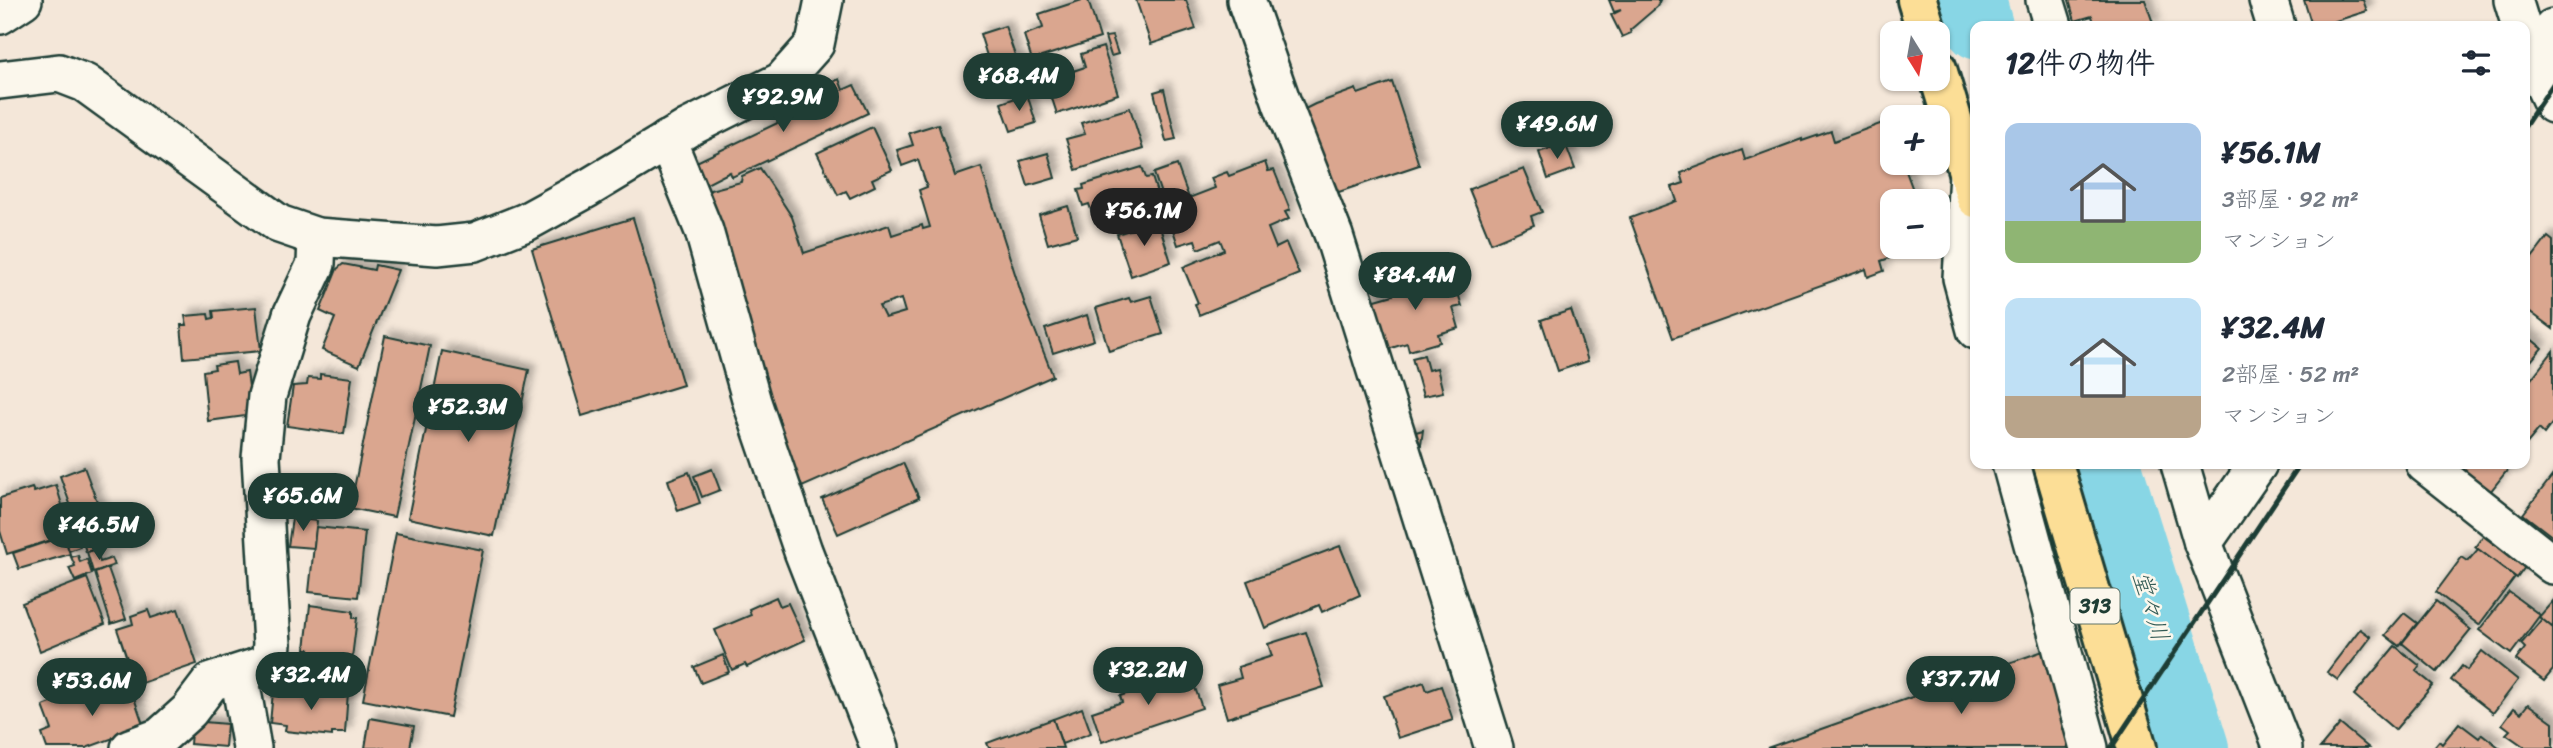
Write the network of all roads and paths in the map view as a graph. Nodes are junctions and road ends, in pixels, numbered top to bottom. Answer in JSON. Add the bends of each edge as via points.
{"nodes":[{"id":1,"x":23,"y":0,"type":"edge"},
{"id":2,"x":824,"y":0,"type":"edge"},
{"id":3,"x":1246,"y":0,"type":"edge"},
{"id":4,"x":1917,"y":0,"type":"edge"},
{"id":5,"x":2045,"y":0,"type":"edge"},
{"id":6,"x":2267,"y":0,"type":"edge"},
{"id":7,"x":2513,"y":0,"type":"edge"},
{"id":8,"x":0,"y":15,"type":"edge"},
{"id":9,"x":1923,"y":21,"type":"edge"},
{"id":10,"x":2051,"y":21,"type":"edge"},
{"id":11,"x":2274,"y":21,"type":"edge"},
{"id":12,"x":2519,"y":21,"type":"edge"},
{"id":13,"x":2553,"y":28,"type":"edge"},
{"id":14,"x":2530,"y":46,"type":"edge"},
{"id":15,"x":2530,"y":57,"type":"edge"},
{"id":16,"x":0,"y":80,"type":"edge"},
{"id":17,"x":1944,"y":91,"type":"edge"},
{"id":18,"x":2553,"y":104,"type":"edge"},
{"id":19,"x":667,"y":140,"type":"junction"},
{"id":20,"x":1970,"y":179,"type":"edge"},
{"id":21,"x":1970,"y":204,"type":"edge"},
{"id":22,"x":317,"y":237,"type":"junction"},
{"id":23,"x":1970,"y":308,"type":"edge"},
{"id":24,"x":2012,"y":469,"type":"edge"},
{"id":25,"x":2054,"y":469,"type":"edge"},
{"id":26,"x":2181,"y":469,"type":"edge"},
{"id":27,"x":2255,"y":469,"type":"edge"},
{"id":28,"x":2431,"y":469,"type":"edge"},
{"id":29,"x":2203,"y":543,"type":"junction"},
{"id":30,"x":2553,"y":565,"type":"edge"},
{"id":31,"x":239,"y":674,"type":"junction"},
{"id":32,"x":150,"y":744,"type":"edge"},
{"id":33,"x":252,"y":748,"type":"edge"},
{"id":34,"x":880,"y":748,"type":"edge"},
{"id":35,"x":1494,"y":748,"type":"edge"},
{"id":36,"x":2089,"y":748,"type":"edge"},
{"id":37,"x":2137,"y":748,"type":"edge"},
{"id":38,"x":2283,"y":748,"type":"edge"}],
"edges":[{"from":1,"to":8,"type":"street"},
{"from":2,"to":19,"type":"street","via":[[815,44],[782,81]]},
{"from":3,"to":35,"type":"street","via":[[1334,236]]},
{"from":4,"to":9,"type":"highway"},
{"from":5,"to":10,"type":"street"},
{"from":6,"to":11,"type":"street"},
{"from":7,"to":12,"type":"street"},
{"from":13,"to":14,"type":"street"},
{"from":15,"to":18,"type":"street"},
{"from":16,"to":22,"type":"street","via":[[59,73],[85,83],[279,224]]},
{"from":17,"to":20,"type":"highway"},
{"from":19,"to":22,"type":"street","via":[[526,222],[475,242],[437,246]]},
{"from":19,"to":34,"type":"street","via":[[704,231],[752,402],[803,551]]},
{"from":21,"to":23,"type":"street","via":[[1962,278]]},
{"from":22,"to":31,"type":"street","via":[[316,264],[292,315],[267,396],[261,458],[270,663]]},
{"from":24,"to":36,"type":"street"},
{"from":25,"to":37,"type":"highway","number":"313"},
{"from":26,"to":29,"type":"street"},
{"from":27,"to":29,"type":"street"},
{"from":28,"to":30,"type":"street"},
{"from":29,"to":38,"type":"street"},
{"from":31,"to":32,"type":"street","via":[[211,682],[189,711]]},
{"from":31,"to":33,"type":"street"}]}
